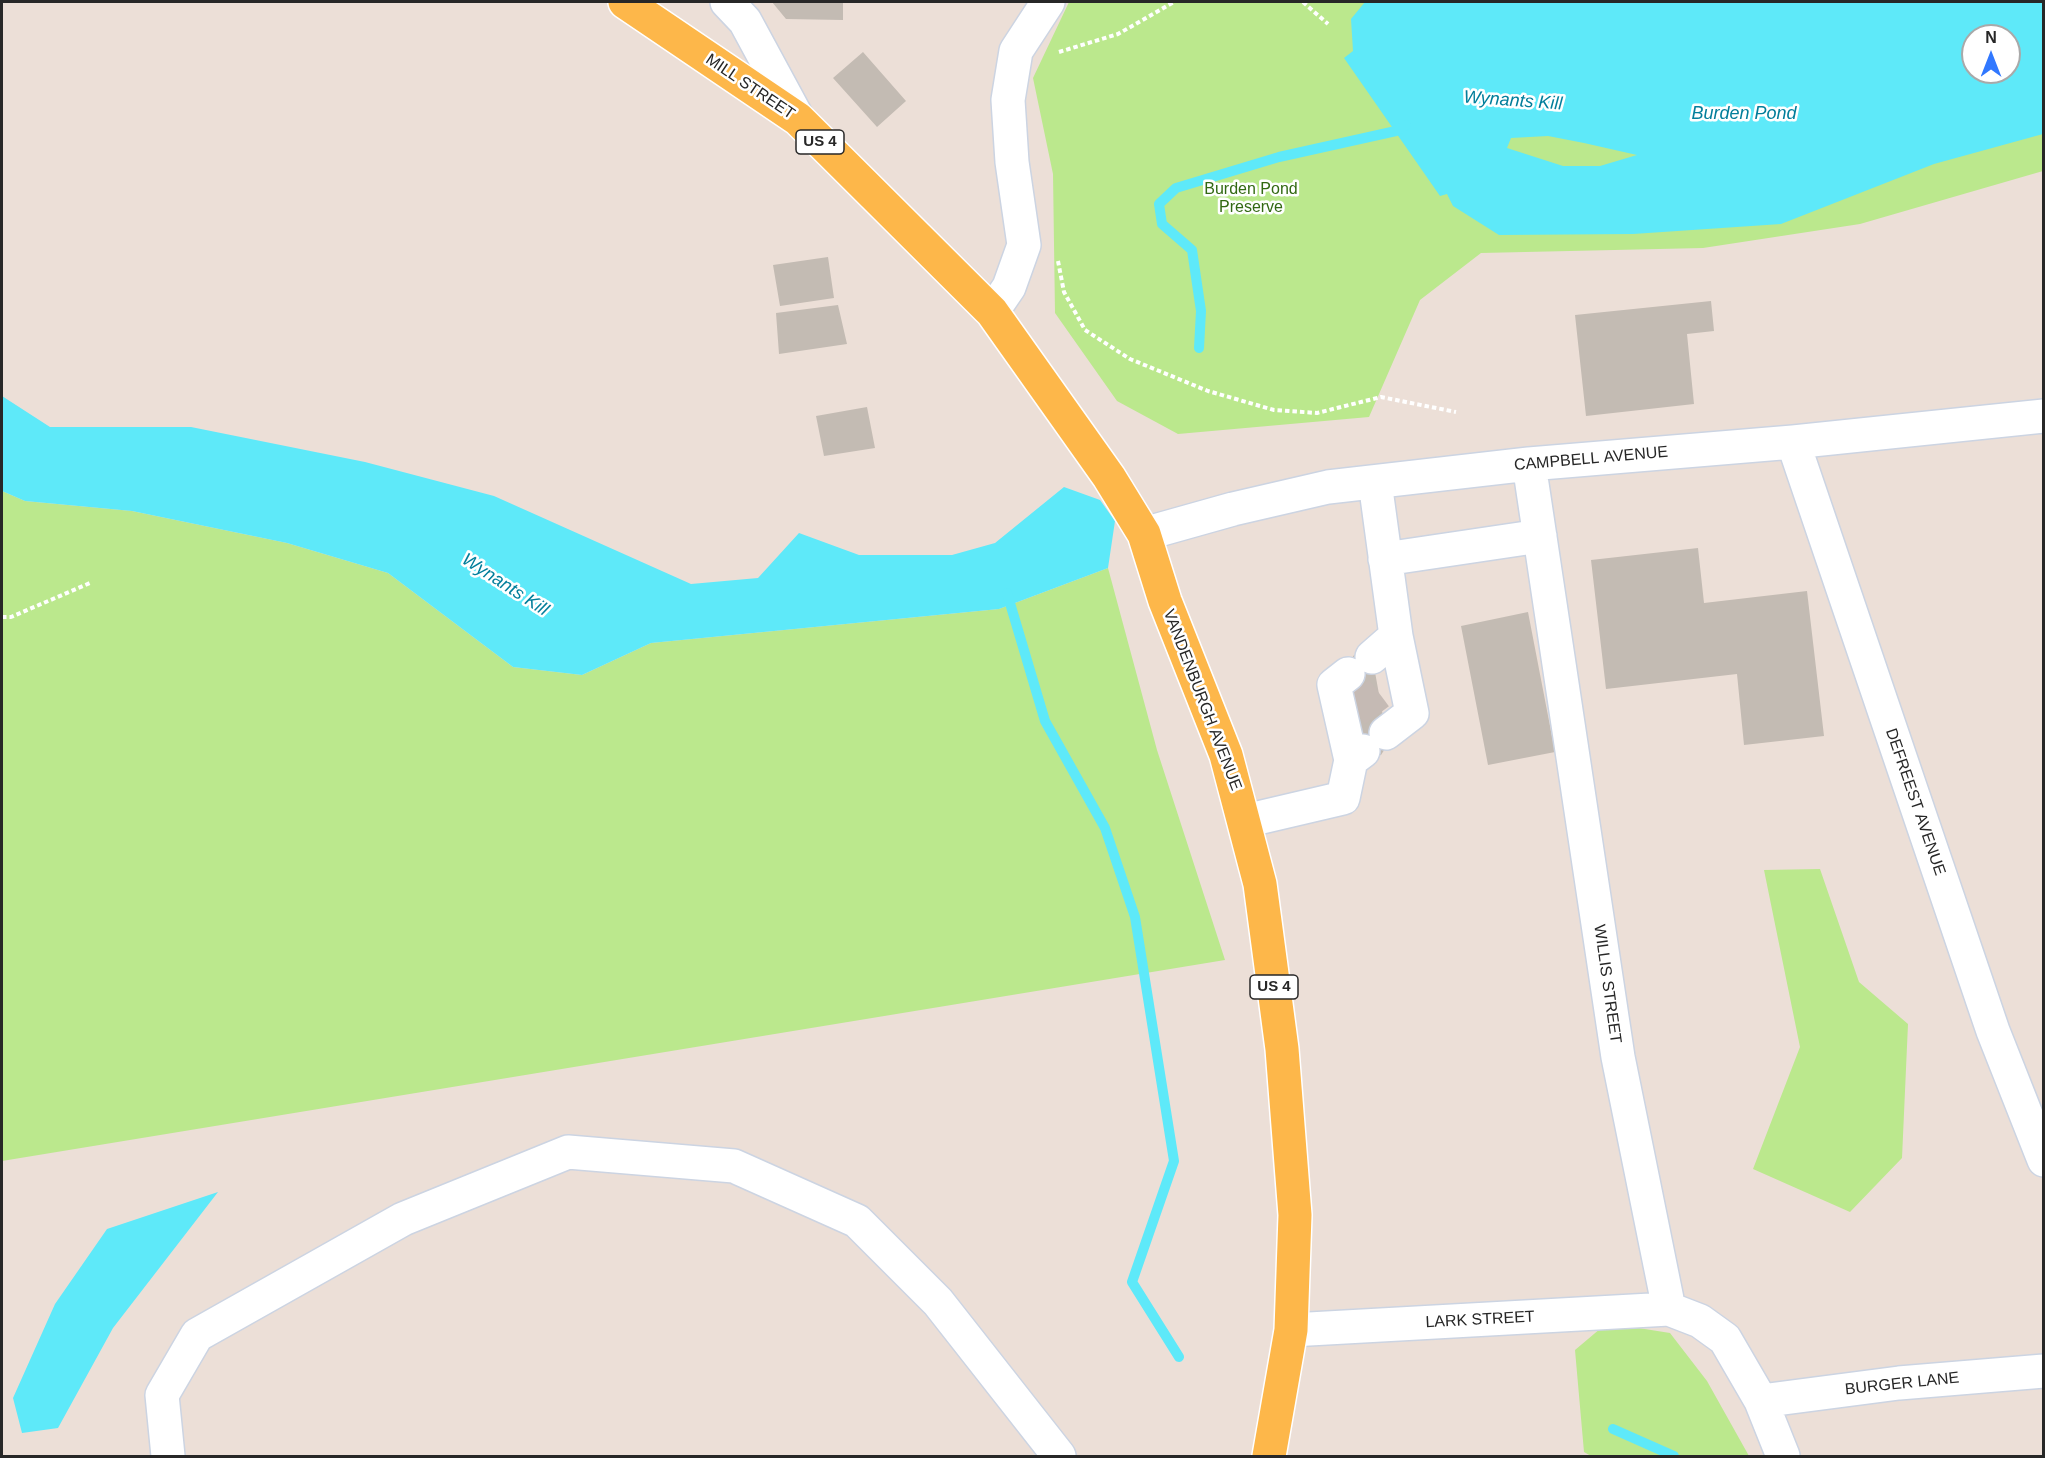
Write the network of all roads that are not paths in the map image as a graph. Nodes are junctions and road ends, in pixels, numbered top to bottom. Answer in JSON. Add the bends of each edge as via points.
{"nodes":[{"id":1,"x":625,"y":2,"type":"edge"},
{"id":2,"x":727,"y":2,"type":"edge"},
{"id":3,"x":1048,"y":2,"type":"edge"},
{"id":4,"x":798,"y":119,"type":"junction"},
{"id":5,"x":992,"y":312,"type":"junction"},
{"id":6,"x":2043,"y":417,"type":"edge"},
{"id":7,"x":1793,"y":442,"type":"junction"},
{"id":8,"x":1529,"y":464,"type":"junction"},
{"id":9,"x":1375,"y":482,"type":"junction"},
{"id":10,"x":1144,"y":534,"type":"junction"},
{"id":11,"x":1540,"y":536,"type":"junction"},
{"id":12,"x":1385,"y":559,"type":"junction"},
{"id":13,"x":1372,"y":656,"type":"junction"},
{"id":14,"x":1370,"y":700,"type":"junction"},
{"id":15,"x":1367,"y":748,"type":"junction"},
{"id":16,"x":1245,"y":821,"type":"junction"},
{"id":17,"x":2043,"y":1160,"type":"edge"},
{"id":18,"x":1669,"y":1309,"type":"junction"},
{"id":19,"x":1291,"y":1330,"type":"junction"},
{"id":20,"x":2043,"y":1371,"type":"edge"},
{"id":21,"x":1761,"y":1401,"type":"junction"},
{"id":22,"x":168,"y":1456,"type":"edge"},
{"id":23,"x":1059,"y":1456,"type":"edge"},
{"id":24,"x":1269,"y":1456,"type":"edge"},
{"id":25,"x":1783,"y":1456,"type":"edge"}],
"edges":[{"from":1,"to":4,"type":"main road","name":"MILL STREET","number":"US 4"},
{"from":2,"to":4,"type":"street","via":[[745,21]]},
{"from":3,"to":5,"type":"street","via":[[1016,51],[1008,100],[1024,245],[1010,287]]},
{"from":4,"to":5,"type":"main road","name":"MILL STREET","number":"US 4"},
{"from":5,"to":10,"type":"main road","name":"VANDENBURGH AVENUE","number":"US 4","via":[[1109,477]]},
{"from":6,"to":7,"type":"street","name":"CAMPBELL AVENUE"},
{"from":7,"to":8,"type":"street","name":"CAMPBELL AVENUE"},
{"from":7,"to":17,"type":"street","name":"DEFREEST AVENUE","via":[[1993,1031]]},
{"from":8,"to":9,"type":"street","name":"CAMPBELL AVENUE"},
{"from":8,"to":11,"type":"street","name":"WILLIS STREET"},
{"from":9,"to":10,"type":"street","name":"CAMPBELL AVENUE","via":[[1328,487]]},
{"from":9,"to":12,"type":"street"},
{"from":10,"to":16,"type":"main road","name":"VANDENBURGH AVENUE","number":"US 4","via":[[1168,611],[1226,754]]},
{"from":11,"to":12,"type":"street"},
{"from":11,"to":18,"type":"street","name":"WILLIS STREET","via":[[1618,1058]]},
{"from":12,"to":13,"type":"street"},
{"from":13,"to":14,"type":"street"},
{"from":13,"to":14,"type":"street","via":[[1334,685]]},
{"from":14,"to":15,"type":"street"},
{"from":14,"to":15,"type":"street","via":[[1412,713]]},
{"from":15,"to":16,"type":"street","via":[[1343,798]]},
{"from":16,"to":19,"type":"main road","name":"VANDENBURGH AVENUE","number":"US 4","via":[[1260,884],[1282,1049],[1295,1215]]},
{"from":18,"to":19,"type":"street","name":"LARK STREET"},
{"from":18,"to":21,"type":"street","via":[[1700,1321],[1725,1339]]},
{"from":19,"to":24,"type":"main road","name":"VANDENBURGH AVENUE","number":"US 4"},
{"from":20,"to":21,"type":"street","name":"BURGER LANE","via":[[1899,1383]]},
{"from":21,"to":25,"type":"street"},
{"from":22,"to":23,"type":"street","via":[[162,1395],[197,1335],[403,1219],[568,1152],[734,1167],[857,1221],[938,1302]]}]}
